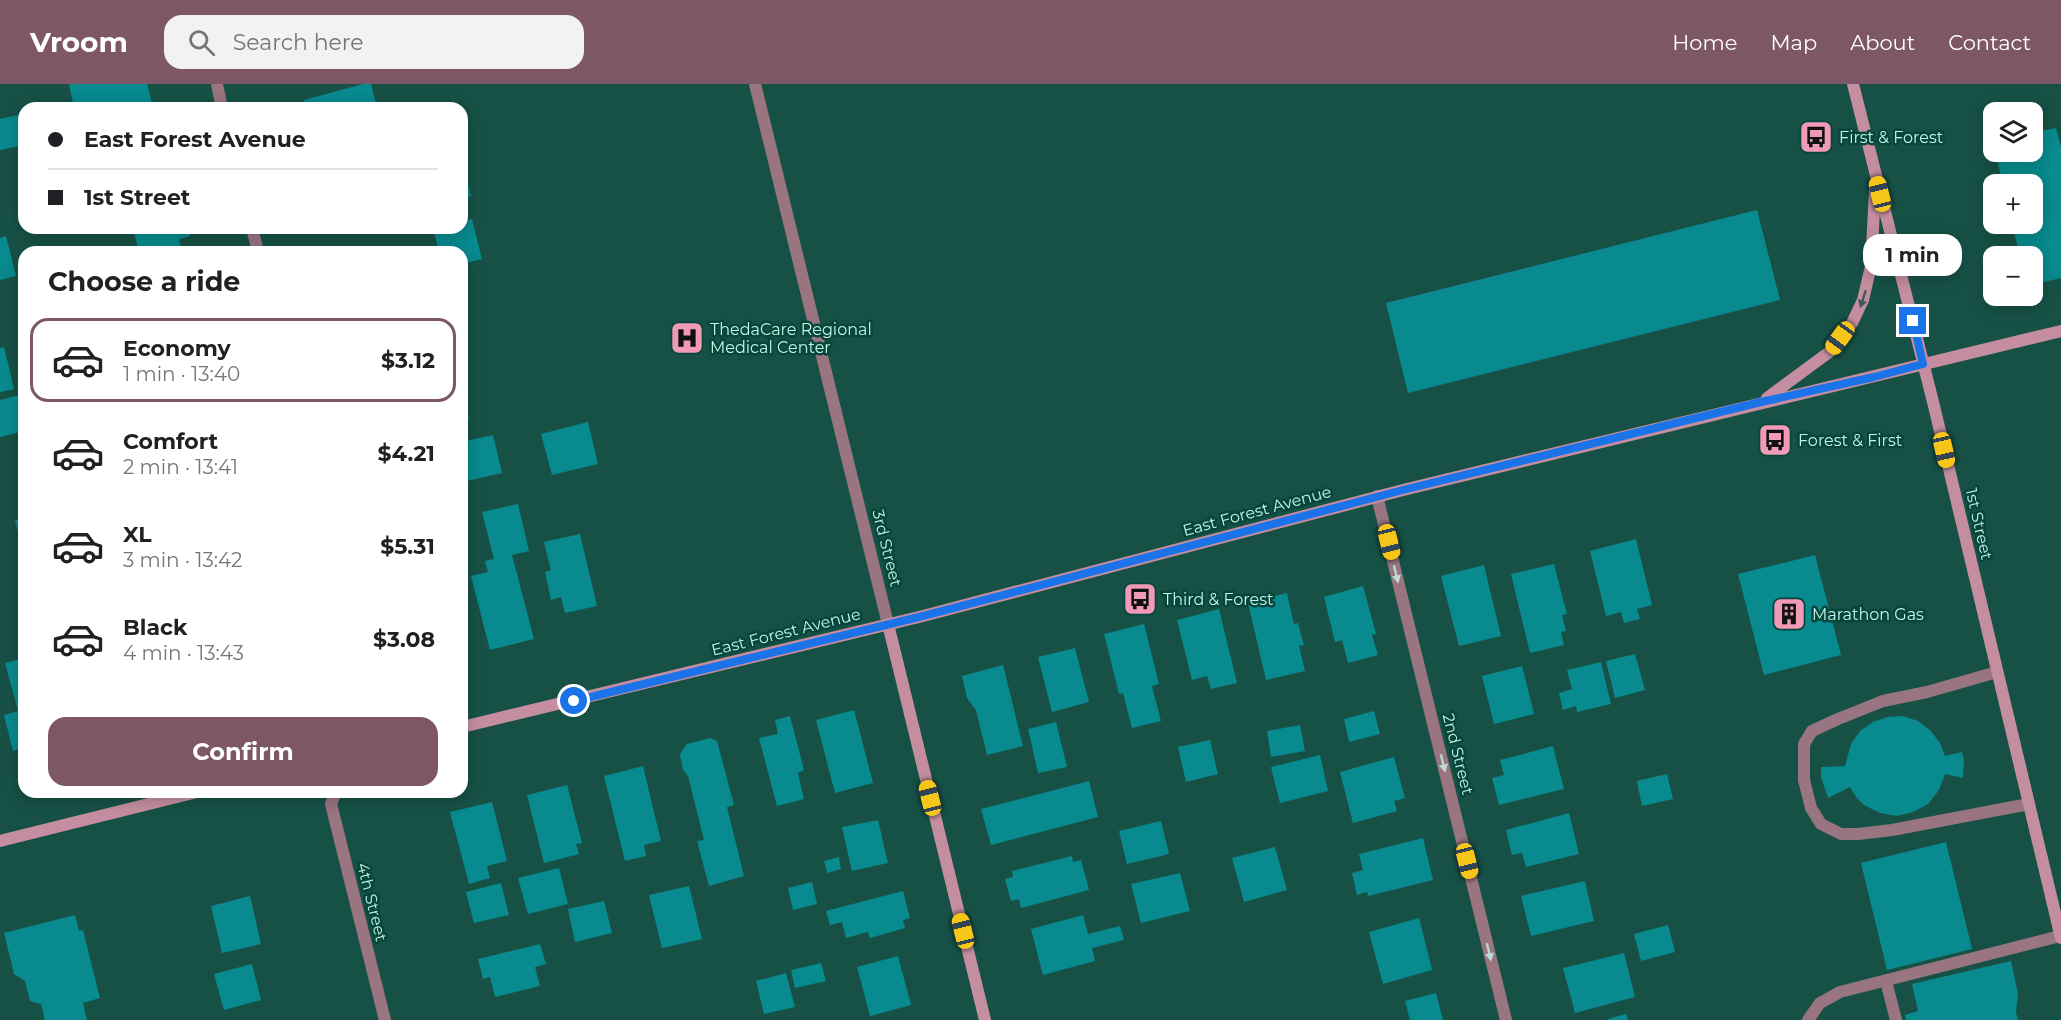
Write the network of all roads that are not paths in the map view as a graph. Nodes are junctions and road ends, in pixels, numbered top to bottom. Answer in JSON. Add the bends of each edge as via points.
{"nodes":[{"id":1,"x":217,"y":84,"type":"edge"},
{"id":2,"x":756,"y":84,"type":"edge"},
{"id":3,"x":1853,"y":84,"type":"edge"},
{"id":4,"x":221,"y":102,"type":"edge"},
{"id":5,"x":1876,"y":178,"type":"junction"},
{"id":6,"x":2061,"y":331,"type":"edge"},
{"id":7,"x":1923,"y":364,"type":"junction"},
{"id":8,"x":1761,"y":402,"type":"junction"},
{"id":9,"x":1377,"y":496,"type":"junction"},
{"id":10,"x":888,"y":624,"type":"junction"},
{"id":11,"x":1997,"y":672,"type":"junction"},
{"id":12,"x":468,"y":726,"type":"edge"},
{"id":13,"x":173,"y":798,"type":"edge"},
{"id":14,"x":334,"y":798,"type":"edge"},
{"id":15,"x":2029,"y":804,"type":"junction"},
{"id":16,"x":0,"y":841,"type":"edge"},
{"id":17,"x":2061,"y":937,"type":"edge"},
{"id":18,"x":1886,"y":981,"type":"junction"},
{"id":19,"x":385,"y":1020,"type":"edge"},
{"id":20,"x":985,"y":1020,"type":"edge"},
{"id":21,"x":1506,"y":1020,"type":"edge"},
{"id":22,"x":1809,"y":1020,"type":"edge"},
{"id":23,"x":1896,"y":1020,"type":"edge"}],
"edges":[{"from":1,"to":4,"type":"street"},
{"from":2,"to":10,"type":"street","name":"3rd Street"},
{"from":3,"to":5,"type":"street","name":"1st Street"},
{"from":5,"to":7,"type":"street","name":"1st Street"},
{"from":5,"to":8,"type":"street","one_way":true,"via":[[1871,266],[1863,300],[1852,323],[1832,350]]},
{"from":6,"to":7,"type":"street","name":"East Forest Avenue"},
{"from":7,"to":8,"type":"street","name":"East Forest Avenue"},
{"from":7,"to":11,"type":"street","name":"1st Street"},
{"from":8,"to":9,"type":"street","name":"East Forest Avenue"},
{"from":9,"to":10,"type":"street","name":"East Forest Avenue"},
{"from":9,"to":21,"type":"street","name":"2nd Street","one_way":true},
{"from":10,"to":12,"type":"street","name":"East Forest Avenue"},
{"from":10,"to":20,"type":"street","name":"3rd Street"},
{"from":11,"to":15,"type":"street","name":"1st Street"},
{"from":11,"to":15,"type":"street","via":[[1883,701],[1812,732],[1804,744],[1804,780],[1811,808],[1821,824],[1841,834],[1892,831]]},
{"from":13,"to":16,"type":"street"},
{"from":14,"to":19,"type":"street","name":"4th Street","via":[[331,804]]},
{"from":15,"to":17,"type":"street","name":"1st Street"},
{"from":17,"to":18,"type":"street"},
{"from":18,"to":22,"type":"street","via":[[1840,992],[1820,1004]]},
{"from":18,"to":23,"type":"street"}]}
